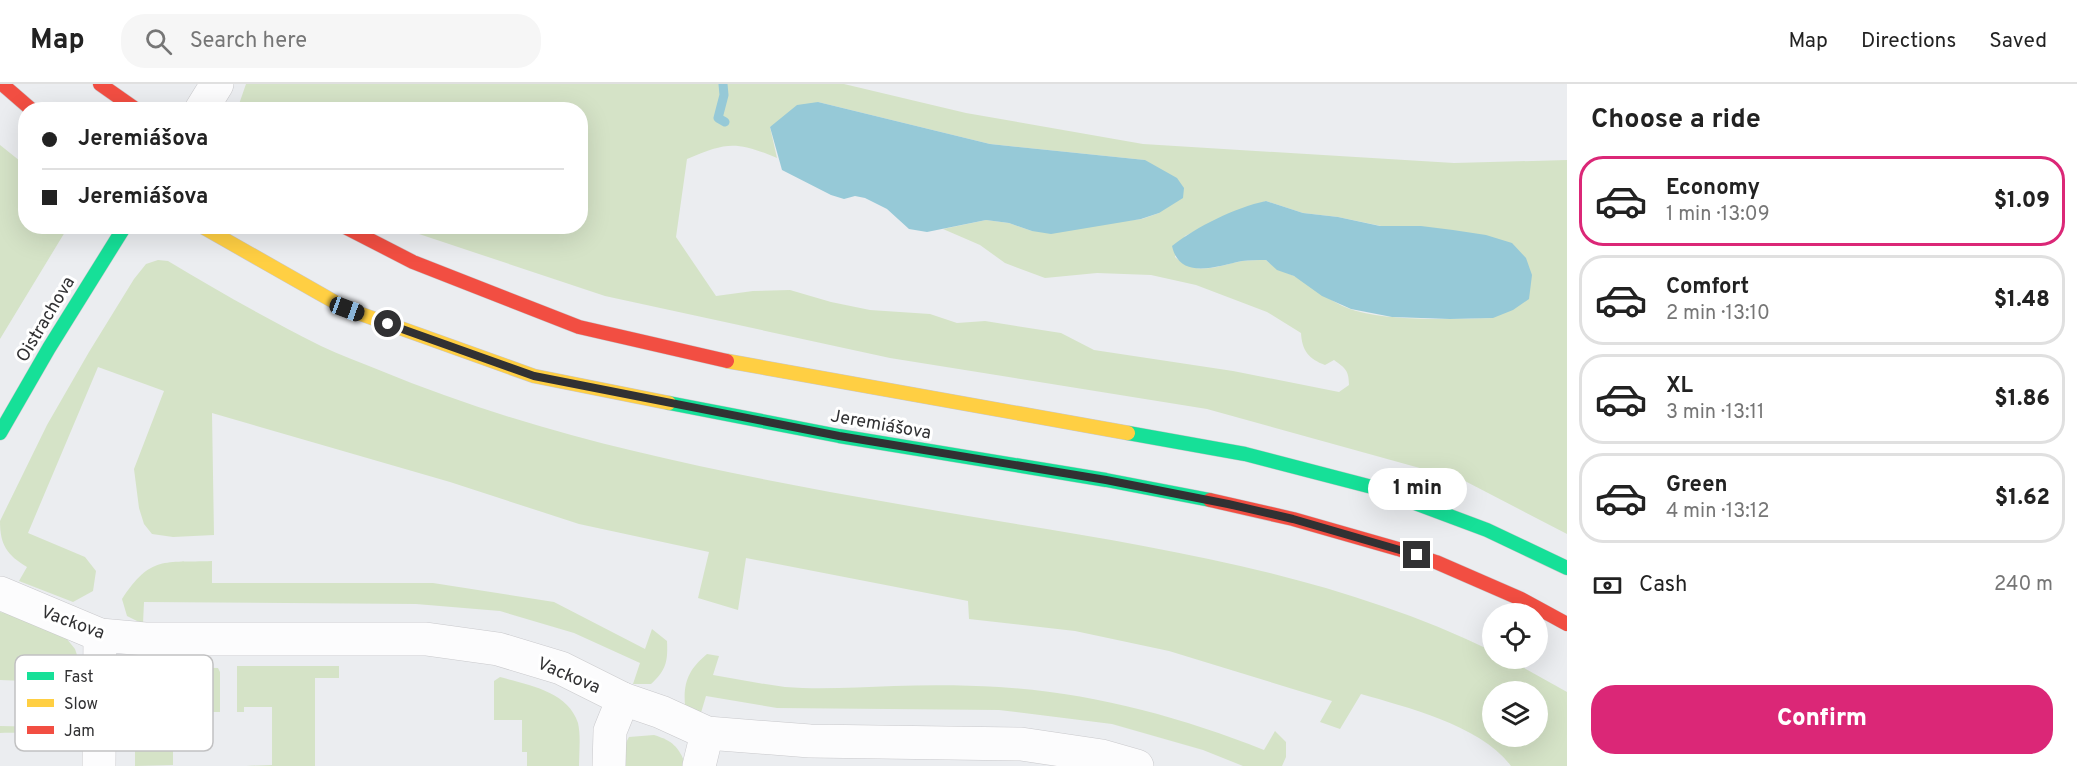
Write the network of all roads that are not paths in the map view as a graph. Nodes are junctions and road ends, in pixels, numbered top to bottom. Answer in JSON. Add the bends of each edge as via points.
{"nodes":[{"id":1,"x":2,"y":84,"type":"edge"},
{"id":2,"x":100,"y":84,"type":"edge"},
{"id":3,"x":217,"y":84,"type":"edge"},
{"id":4,"x":23,"y":102,"type":"edge"},
{"id":5,"x":126,"y":102,"type":"edge"},
{"id":6,"x":206,"y":102,"type":"edge"},
{"id":7,"x":119,"y":234,"type":"edge"},
{"id":8,"x":215,"y":234,"type":"edge"},
{"id":9,"x":359,"y":234,"type":"edge"},
{"id":10,"x":0,"y":433,"type":"edge"},
{"id":11,"x":1567,"y":568,"type":"edge"},
{"id":12,"x":0,"y":593,"type":"edge"},
{"id":13,"x":1567,"y":624,"type":"edge"},
{"id":14,"x":100,"y":635,"type":"junction"},
{"id":15,"x":100,"y":655,"type":"edge"},
{"id":16,"x":623,"y":699,"type":"junction"},
{"id":17,"x":707,"y":733,"type":"junction"},
{"id":18,"x":99,"y":751,"type":"edge"},
{"id":19,"x":99,"y":766,"type":"edge"},
{"id":20,"x":609,"y":766,"type":"edge"},
{"id":21,"x":699,"y":766,"type":"edge"},
{"id":22,"x":1137,"y":766,"type":"edge"}],
"edges":[{"from":1,"to":4,"type":"main road"},
{"from":2,"to":5,"type":"main road"},
{"from":3,"to":6,"type":"street"},
{"from":7,"to":10,"type":"main road","name":"Oistrachova"},
{"from":8,"to":13,"type":"main road","name":"Jeremiášova","via":[[347,309],[534,376],[839,436],[1106,480],[1293,519],[1436,562]]},
{"from":9,"to":11,"type":"main road","name":"Jeremiášova","via":[[413,262],[579,327],[820,379],[1256,457],[1382,491],[1487,530]]},
{"from":12,"to":14,"type":"street","name":"Vackova"},
{"from":14,"to":15,"type":"street"},
{"from":14,"to":16,"type":"street","name":"Vackova","via":[[145,639],[426,639],[509,652],[561,668]]},
{"from":16,"to":17,"type":"street","name":"Vackova"},
{"from":16,"to":20,"type":"street","via":[[610,731]]},
{"from":17,"to":21,"type":"street"},
{"from":17,"to":22,"type":"street","name":"Vackova","via":[[810,741],[1021,744],[1102,756]]},
{"from":18,"to":19,"type":"street"}]}
